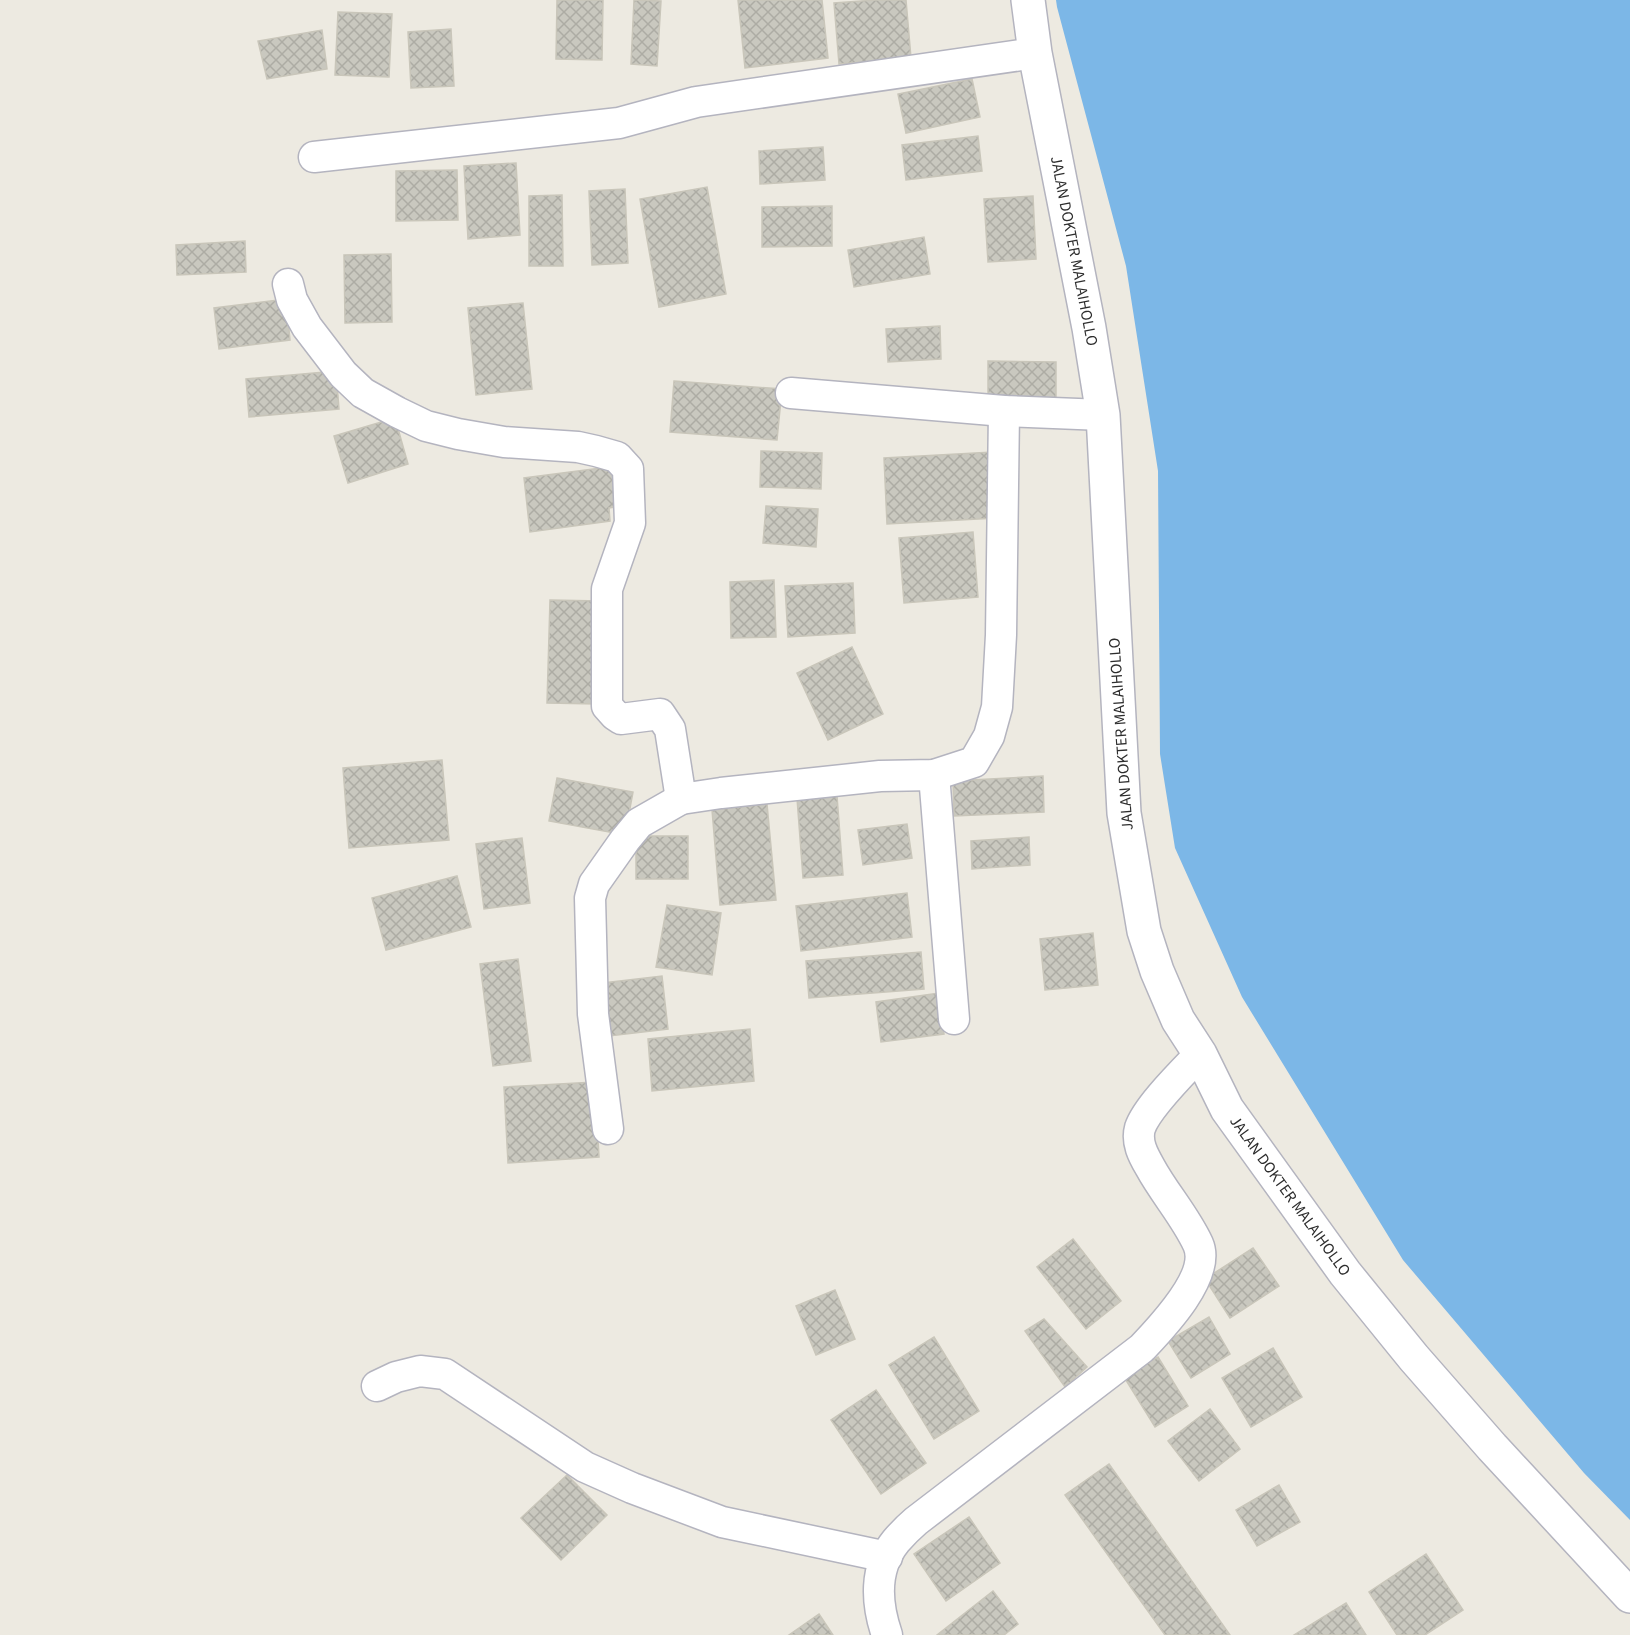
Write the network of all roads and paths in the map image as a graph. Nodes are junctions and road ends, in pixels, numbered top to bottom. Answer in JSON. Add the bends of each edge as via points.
{"nodes":[{"id":1,"x":1028,"y":0,"type":"edge"},
{"id":2,"x":1035,"y":53,"type":"junction"},
{"id":3,"x":314,"y":157,"type":"dead end"},
{"id":4,"x":288,"y":284,"type":"dead end"},
{"id":5,"x":791,"y":393,"type":"dead end"},
{"id":6,"x":1004,"y":411,"type":"junction"},
{"id":7,"x":1103,"y":416,"type":"junction"},
{"id":8,"x":934,"y":775,"type":"junction"},
{"id":9,"x":681,"y":799,"type":"junction"},
{"id":10,"x":954,"y":1019,"type":"dead end"},
{"id":11,"x":1200,"y":1054,"type":"junction"},
{"id":12,"x":608,"y":1129,"type":"dead end"},
{"id":13,"x":377,"y":1386,"type":"dead end"},
{"id":14,"x":886,"y":1557,"type":"junction"},
{"id":15,"x":1630,"y":1596,"type":"edge"},
{"id":16,"x":887,"y":1635,"type":"edge"}],
"edges":[{"from":1,"to":2,"type":"main road","name":"JALAN DOKTER MALAIHOLLO"},
{"from":2,"to":3,"type":"street","via":[[696,102],[619,123]]},
{"from":2,"to":7,"type":"main road","name":"JALAN DOKTER MALAIHOLLO"},
{"from":4,"to":9,"type":"street","via":[[307,327],[343,374],[363,393],[397,412],[426,426],[458,434],[596,451],[617,457],[628,469],[630,523],[607,590],[607,706],[621,719],[660,714],[670,729]]},
{"from":5,"to":6,"type":"street"},
{"from":6,"to":7,"type":"street"},
{"from":6,"to":8,"type":"street","via":[[997,707],[974,762]]},
{"from":7,"to":11,"type":"main road","name":"JALAN DOKTER MALAIHOLLO","via":[[1124,813],[1144,931],[1178,1020]]},
{"from":8,"to":9,"type":"street","via":[[880,776]]},
{"from":8,"to":10,"type":"street"},
{"from":9,"to":12,"type":"street","via":[[639,823],[594,884],[590,898],[593,1014]]},
{"from":11,"to":14,"type":"street","via":[[1148,1113],[1140,1130],[1140,1149],[1199,1247],[1199,1268],[1187,1293],[1142,1348],[916,1521]]},
{"from":11,"to":15,"type":"main road","name":"JALAN DOKTER MALAIHOLLO","via":[[1227,1109],[1345,1273],[1421,1367]]},
{"from":13,"to":14,"type":"street","via":[[420,1371],[445,1374],[585,1467],[632,1488],[722,1522]]},
{"from":14,"to":16,"type":"street","via":[[878,1592]]}]}
